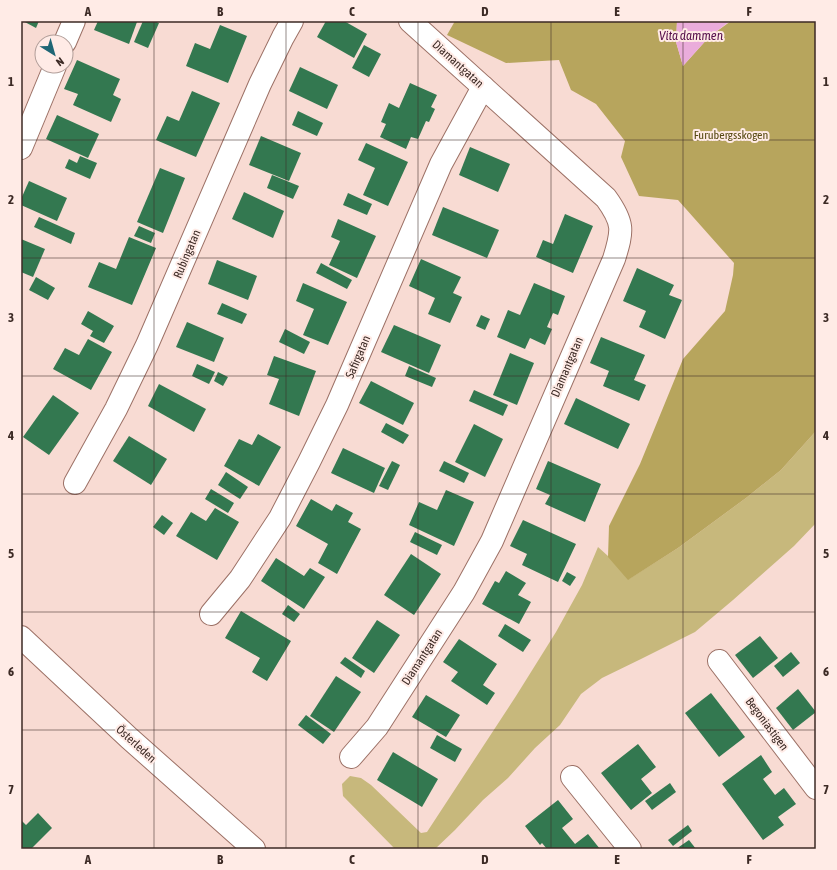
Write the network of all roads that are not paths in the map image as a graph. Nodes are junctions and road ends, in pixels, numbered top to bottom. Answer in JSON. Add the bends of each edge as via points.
{"nodes":[{"id":1,"x":74,"y":21,"type":"edge"},
{"id":2,"x":292,"y":21,"type":"edge"},
{"id":3,"x":410,"y":21,"type":"edge"},
{"id":4,"x":68,"y":34,"type":"edge"},
{"id":5,"x":52,"y":74,"type":"edge"},
{"id":6,"x":483,"y":87,"type":"junction"},
{"id":7,"x":21,"y":148,"type":"edge"},
{"id":8,"x":75,"y":483,"type":"dead end"},
{"id":9,"x":211,"y":614,"type":"dead end"},
{"id":10,"x":21,"y":637,"type":"edge"},
{"id":11,"x":719,"y":661,"type":"dead end"},
{"id":12,"x":351,"y":757,"type":"dead end"},
{"id":13,"x":572,"y":777,"type":"dead end"},
{"id":14,"x":816,"y":788,"type":"edge"},
{"id":15,"x":254,"y":849,"type":"edge"},
{"id":16,"x":630,"y":849,"type":"edge"}],
"edges":[{"from":1,"to":4,"type":"street"},
{"from":2,"to":8,"type":"street","name":"Rubingatan","via":[[260,84],[147,345],[116,409]]},
{"from":3,"to":6,"type":"street","name":"Diamantgatan"},
{"from":5,"to":7,"type":"street"},
{"from":6,"to":9,"type":"street","name":"Safirgatan","via":[[441,164],[310,462],[280,518],[240,579]]},
{"from":6,"to":12,"type":"street","name":"Diamantgatan","via":[[606,198],[618,216],[620,240],[492,541],[464,592],[381,721]]},
{"from":10,"to":15,"type":"street","name":"Österleden","via":[[135,744]]},
{"from":11,"to":14,"type":"street","name":"Begoniastigen"},
{"from":13,"to":16,"type":"street"}]}
